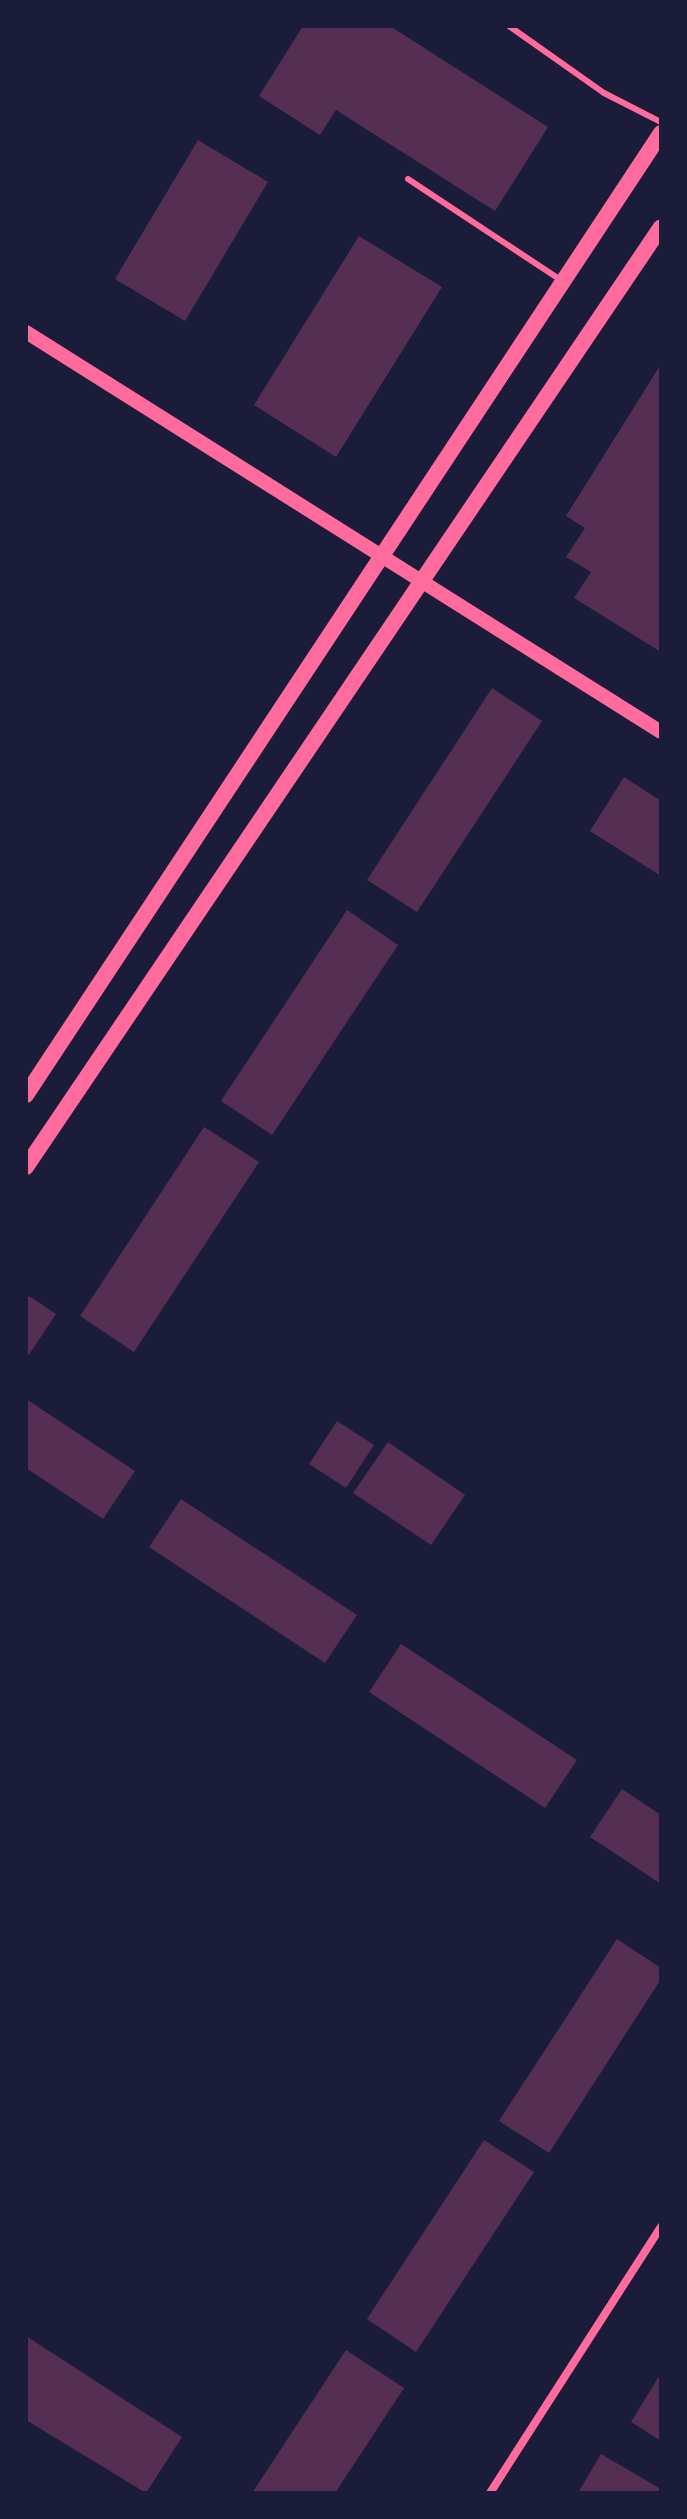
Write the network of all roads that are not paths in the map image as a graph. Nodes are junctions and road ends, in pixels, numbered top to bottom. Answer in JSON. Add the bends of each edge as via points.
{"nodes":[{"id":1,"x":509,"y":26,"type":"edge"},
{"id":2,"x":661,"y":122,"type":"edge"},
{"id":3,"x":661,"y":133,"type":"edge"},
{"id":4,"x":408,"y":179,"type":"dead end"},
{"id":5,"x":661,"y":227,"type":"edge"},
{"id":6,"x":563,"y":281,"type":"junction"},
{"id":7,"x":26,"y":332,"type":"edge"},
{"id":8,"x":379,"y":560,"type":"junction"},
{"id":9,"x":415,"y":582,"type":"junction"},
{"id":10,"x":661,"y":732,"type":"edge"},
{"id":11,"x":26,"y":1095,"type":"edge"},
{"id":12,"x":26,"y":1167,"type":"edge"},
{"id":13,"x":661,"y":2227,"type":"edge"},
{"id":14,"x":490,"y":2493,"type":"edge"}],
"edges":[{"from":1,"to":2,"type":"lane","via":[[604,93]]},
{"from":3,"to":6,"type":"main road"},
{"from":4,"to":6,"type":"lane"},
{"from":5,"to":9,"type":"main road"},
{"from":6,"to":8,"type":"main road"},
{"from":7,"to":8,"type":"street"},
{"from":8,"to":9,"type":"street"},
{"from":8,"to":11,"type":"main road"},
{"from":9,"to":10,"type":"street"},
{"from":9,"to":12,"type":"main road"},
{"from":13,"to":14,"type":"street"}]}
